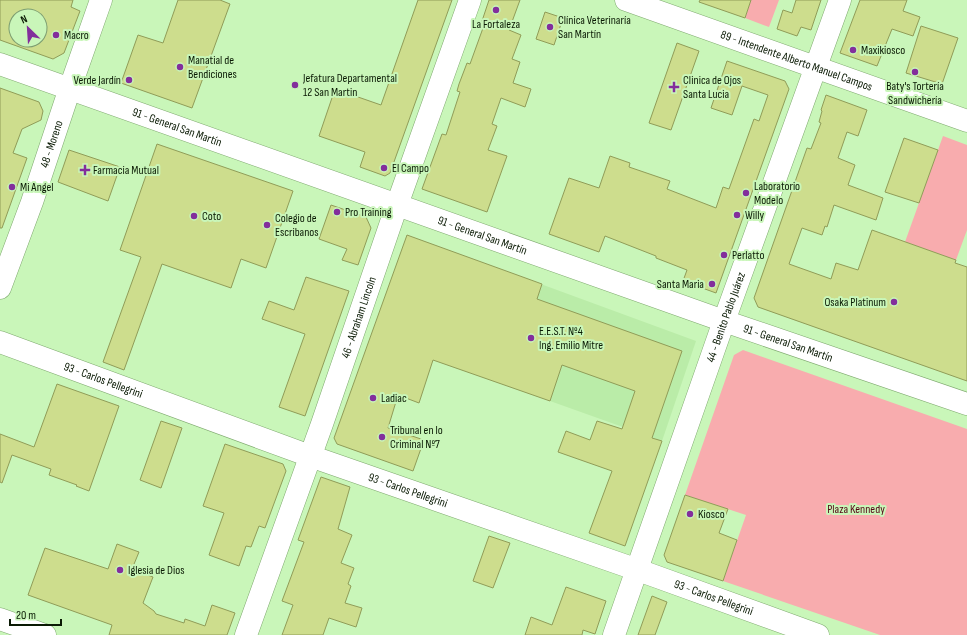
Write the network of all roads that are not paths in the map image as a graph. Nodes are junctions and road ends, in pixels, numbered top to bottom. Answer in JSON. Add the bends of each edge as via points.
{"nodes":[{"id":1,"x":101,"y":0,"type":"edge"},
{"id":2,"x":470,"y":0,"type":"edge"},
{"id":3,"x":626,"y":0,"type":"edge"},
{"id":4,"x":840,"y":0,"type":"edge"},
{"id":5,"x":0,"y":64,"type":"edge"},
{"id":6,"x":815,"y":68,"type":"junction"},
{"id":7,"x":70,"y":88,"type":"junction"},
{"id":8,"x":967,"y":121,"type":"edge"},
{"id":9,"x":397,"y":205,"type":"junction"},
{"id":10,"x":0,"y":288,"type":"edge"},
{"id":11,"x":724,"y":321,"type":"junction"},
{"id":12,"x":0,"y":342,"type":"edge"},
{"id":13,"x":967,"y":404,"type":"edge"},
{"id":14,"x":310,"y":456,"type":"junction"},
{"id":15,"x":638,"y":570,"type":"junction"},
{"id":16,"x":0,"y":619,"type":"edge"},
{"id":17,"x":45,"y":635,"type":"edge"},
{"id":18,"x":246,"y":635,"type":"edge"},
{"id":19,"x":614,"y":635,"type":"edge"},
{"id":20,"x":818,"y":635,"type":"edge"}],
"edges":[{"from":1,"to":7,"type":"street","name":"48 - Moreno"},
{"from":2,"to":9,"type":"street","name":"46 - Abraham Lincoln"},
{"from":3,"to":6,"type":"street","name":"89 - Intendente Alberto Manuel Campos"},
{"from":4,"to":6,"type":"street","name":"44 - Benito Pablo Juárez"},
{"from":5,"to":7,"type":"street","name":"91 - General San Martín"},
{"from":6,"to":8,"type":"street","name":"89 - Intendente Alberto Manuel Campos"},
{"from":6,"to":11,"type":"street","name":"44 - Benito Pablo Juárez"},
{"from":7,"to":9,"type":"street","name":"91 - General San Martín"},
{"from":7,"to":10,"type":"street","name":"48 - Moreno"},
{"from":9,"to":11,"type":"street","name":"91 - General San Martín"},
{"from":9,"to":14,"type":"street","name":"46 - Abraham Lincoln"},
{"from":11,"to":13,"type":"street","name":"91 - General San Martín"},
{"from":11,"to":15,"type":"street","name":"44 - Benito Pablo Juárez"},
{"from":12,"to":14,"type":"street","name":"93 - Carlos Pellegrini"},
{"from":14,"to":15,"type":"street","name":"93 - Carlos Pellegrini"},
{"from":14,"to":18,"type":"street","name":"46 - Abraham Lincoln"},
{"from":15,"to":19,"type":"street","name":"44 - Benito Pablo Juárez"},
{"from":15,"to":20,"type":"street","name":"93 - Carlos Pellegrini"},
{"from":16,"to":17,"type":"street"}]}
